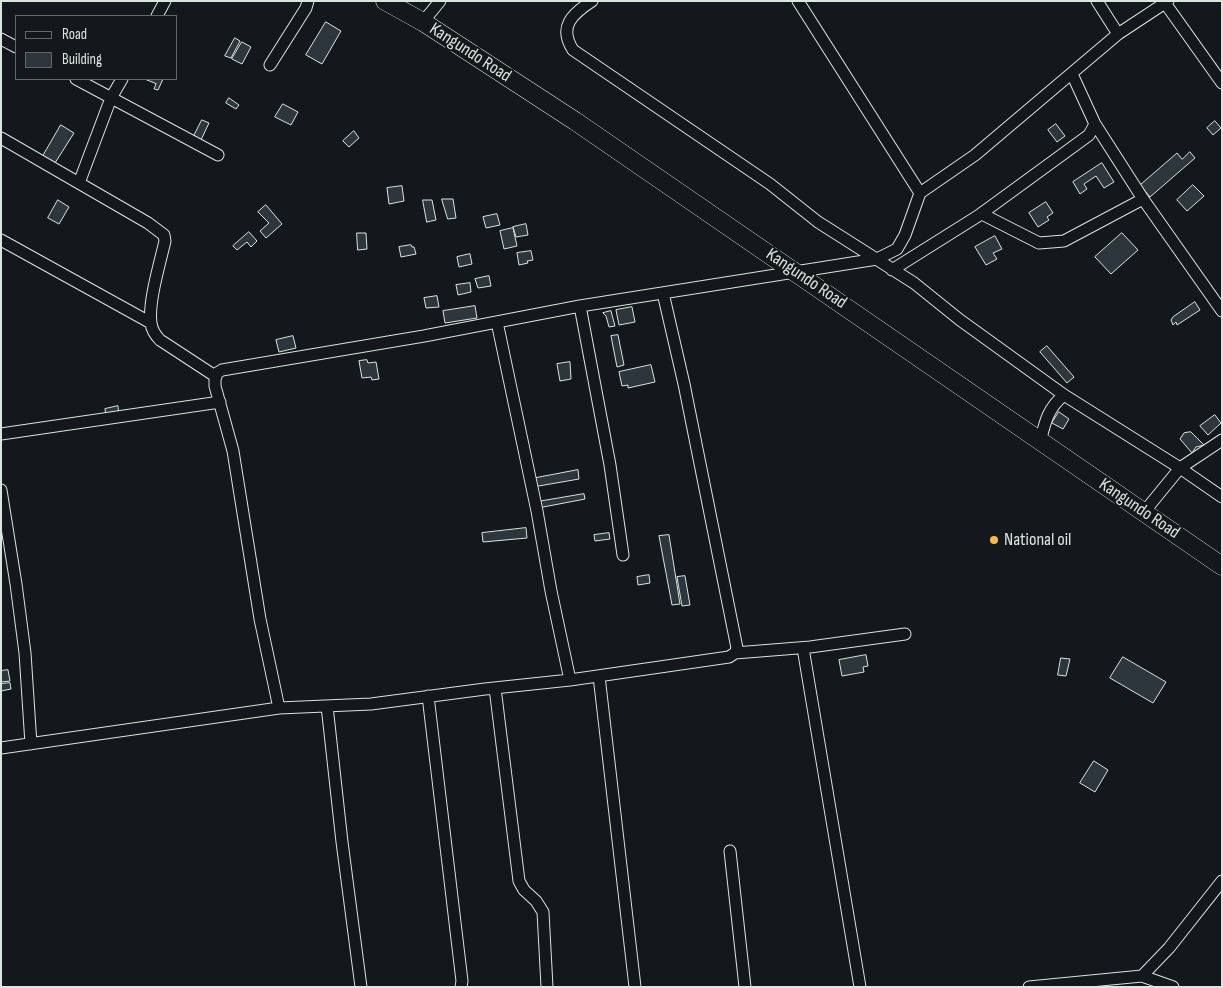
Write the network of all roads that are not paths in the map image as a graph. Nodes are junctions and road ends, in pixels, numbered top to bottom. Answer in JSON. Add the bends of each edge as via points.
{"nodes":[{"id":1,"x":165,"y":1,"type":"edge"},
{"id":2,"x":308,"y":1,"type":"edge"},
{"id":3,"x":385,"y":1,"type":"edge"},
{"id":4,"x":440,"y":1,"type":"edge"},
{"id":5,"x":592,"y":1,"type":"edge"},
{"id":6,"x":798,"y":1,"type":"edge"},
{"id":7,"x":1097,"y":1,"type":"edge"},
{"id":8,"x":1166,"y":2,"type":"edge"},
{"id":9,"x":157,"y":15,"type":"edge"},
{"id":10,"x":423,"y":22,"type":"junction"},
{"id":11,"x":1118,"y":34,"type":"junction"},
{"id":12,"x":1,"y":39,"type":"edge"},
{"id":13,"x":15,"y":46,"type":"edge"},
{"id":14,"x":270,"y":65,"type":"dead end"},
{"id":15,"x":1072,"y":74,"type":"junction"},
{"id":16,"x":78,"y":80,"type":"edge"},
{"id":17,"x":121,"y":80,"type":"edge"},
{"id":18,"x":1222,"y":83,"type":"edge"},
{"id":19,"x":111,"y":98,"type":"junction"},
{"id":20,"x":1094,"y":124,"type":"junction"},
{"id":21,"x":1,"y":138,"type":"edge"},
{"id":22,"x":218,"y":155,"type":"dead end"},
{"id":23,"x":79,"y":183,"type":"junction"},
{"id":24,"x":920,"y":193,"type":"junction"},
{"id":25,"x":1143,"y":199,"type":"junction"},
{"id":26,"x":982,"y":214,"type":"junction"},
{"id":27,"x":1,"y":240,"type":"edge"},
{"id":28,"x":877,"y":259,"type":"junction"},
{"id":29,"x":892,"y":270,"type":"junction"},
{"id":30,"x":795,"y":272,"type":"junction"},
{"id":31,"x":663,"y":293,"type":"junction"},
{"id":32,"x":580,"y":306,"type":"junction"},
{"id":33,"x":1222,"y":311,"type":"edge"},
{"id":34,"x":497,"y":322,"type":"junction"},
{"id":35,"x":151,"y":323,"type":"junction"},
{"id":36,"x":215,"y":376,"type":"junction"},
{"id":37,"x":1064,"y":394,"type":"junction"},
{"id":38,"x":220,"y":402,"type":"junction"},
{"id":39,"x":1,"y":434,"type":"edge"},
{"id":40,"x":1222,"y":440,"type":"edge"},
{"id":41,"x":1040,"y":442,"type":"junction"},
{"id":42,"x":1180,"y":468,"type":"junction"},
{"id":43,"x":1,"y":490,"type":"edge"},
{"id":44,"x":1222,"y":497,"type":"edge"},
{"id":45,"x":1144,"y":512,"type":"junction"},
{"id":46,"x":623,"y":555,"type":"dead end"},
{"id":47,"x":1222,"y":566,"type":"edge"},
{"id":48,"x":905,"y":634,"type":"dead end"},
{"id":49,"x":804,"y":648,"type":"junction"},
{"id":50,"x":735,"y":653,"type":"junction"},
{"id":51,"x":599,"y":676,"type":"junction"},
{"id":52,"x":570,"y":680,"type":"junction"},
{"id":53,"x":495,"y":688,"type":"junction"},
{"id":54,"x":428,"y":696,"type":"junction"},
{"id":55,"x":327,"y":706,"type":"junction"},
{"id":56,"x":279,"y":708,"type":"junction"},
{"id":57,"x":31,"y":744,"type":"junction"},
{"id":58,"x":1,"y":748,"type":"edge"},
{"id":59,"x":730,"y":851,"type":"dead end"},
{"id":60,"x":1222,"y":881,"type":"edge"},
{"id":61,"x":1144,"y":980,"type":"edge"},
{"id":62,"x":361,"y":987,"type":"edge"},
{"id":63,"x":461,"y":987,"type":"edge"},
{"id":64,"x":546,"y":987,"type":"edge"},
{"id":65,"x":635,"y":987,"type":"edge"},
{"id":66,"x":745,"y":987,"type":"edge"},
{"id":67,"x":860,"y":987,"type":"edge"},
{"id":68,"x":1031,"y":987,"type":"edge"},
{"id":69,"x":1173,"y":987,"type":"edge"}],
"edges":[{"from":1,"to":9,"type":"street"},
{"from":2,"to":14,"type":"street"},
{"from":3,"to":10,"type":"highway","name":"Kangundo Road"},
{"from":4,"to":10,"type":"street"},
{"from":5,"to":28,"type":"street","via":[[569,21],[566,30],[573,50],[770,184],[818,222]]},
{"from":6,"to":24,"type":"street"},
{"from":7,"to":11,"type":"street"},
{"from":8,"to":11,"type":"street"},
{"from":8,"to":18,"type":"street"},
{"from":10,"to":30,"type":"highway","name":"Kangundo Road","via":[[575,120]]},
{"from":11,"to":15,"type":"street"},
{"from":12,"to":13,"type":"street"},
{"from":15,"to":20,"type":"street"},
{"from":15,"to":24,"type":"street","via":[[975,155]]},
{"from":16,"to":19,"type":"street"},
{"from":17,"to":19,"type":"street"},
{"from":19,"to":22,"type":"street"},
{"from":19,"to":23,"type":"street"},
{"from":20,"to":25,"type":"street"},
{"from":20,"to":26,"type":"street","via":[[1084,140]]},
{"from":21,"to":23,"type":"street"},
{"from":23,"to":35,"type":"street","via":[[148,223],[164,236]]},
{"from":24,"to":28,"type":"street","via":[[897,249]]},
{"from":25,"to":26,"type":"street","via":[[1064,241],[1038,243]]},
{"from":25,"to":33,"type":"street"},
{"from":26,"to":29,"type":"street"},
{"from":27,"to":35,"type":"street"},
{"from":28,"to":29,"type":"street"},
{"from":28,"to":30,"type":"street"},
{"from":29,"to":37,"type":"street"},
{"from":30,"to":31,"type":"street"},
{"from":30,"to":41,"type":"highway","name":"Kangundo Road"},
{"from":31,"to":32,"type":"street"},
{"from":31,"to":50,"type":"street","via":[[737,648]]},
{"from":32,"to":34,"type":"street"},
{"from":32,"to":46,"type":"street","via":[[610,465]]},
{"from":34,"to":36,"type":"street","via":[[222,370]]},
{"from":34,"to":52,"type":"street"},
{"from":35,"to":36,"type":"street","via":[[160,340]]},
{"from":36,"to":38,"type":"street"},
{"from":37,"to":41,"type":"street","via":[[1055,402],[1046,419]]},
{"from":37,"to":42,"type":"street"},
{"from":38,"to":39,"type":"street"},
{"from":38,"to":56,"type":"street","via":[[233,451],[260,618]]},
{"from":40,"to":42,"type":"street"},
{"from":41,"to":45,"type":"highway","name":"Kangundo Road"},
{"from":42,"to":44,"type":"street"},
{"from":42,"to":45,"type":"street"},
{"from":43,"to":57,"type":"street","via":[[25,653]]},
{"from":45,"to":47,"type":"highway","name":"Kangundo Road"},
{"from":48,"to":49,"type":"street"},
{"from":49,"to":50,"type":"street"},
{"from":49,"to":67,"type":"street"},
{"from":50,"to":51,"type":"street","via":[[730,657]]},
{"from":51,"to":52,"type":"street"},
{"from":51,"to":65,"type":"street"},
{"from":52,"to":53,"type":"street"},
{"from":53,"to":54,"type":"street"},
{"from":53,"to":64,"type":"street","via":[[519,881],[543,912]]},
{"from":54,"to":55,"type":"street"},
{"from":54,"to":63,"type":"street"},
{"from":55,"to":56,"type":"street"},
{"from":55,"to":62,"type":"street"},
{"from":56,"to":57,"type":"street"},
{"from":57,"to":58,"type":"street"},
{"from":59,"to":66,"type":"street"},
{"from":60,"to":61,"type":"street"},
{"from":61,"to":68,"type":"street"},
{"from":61,"to":69,"type":"street"}]}
